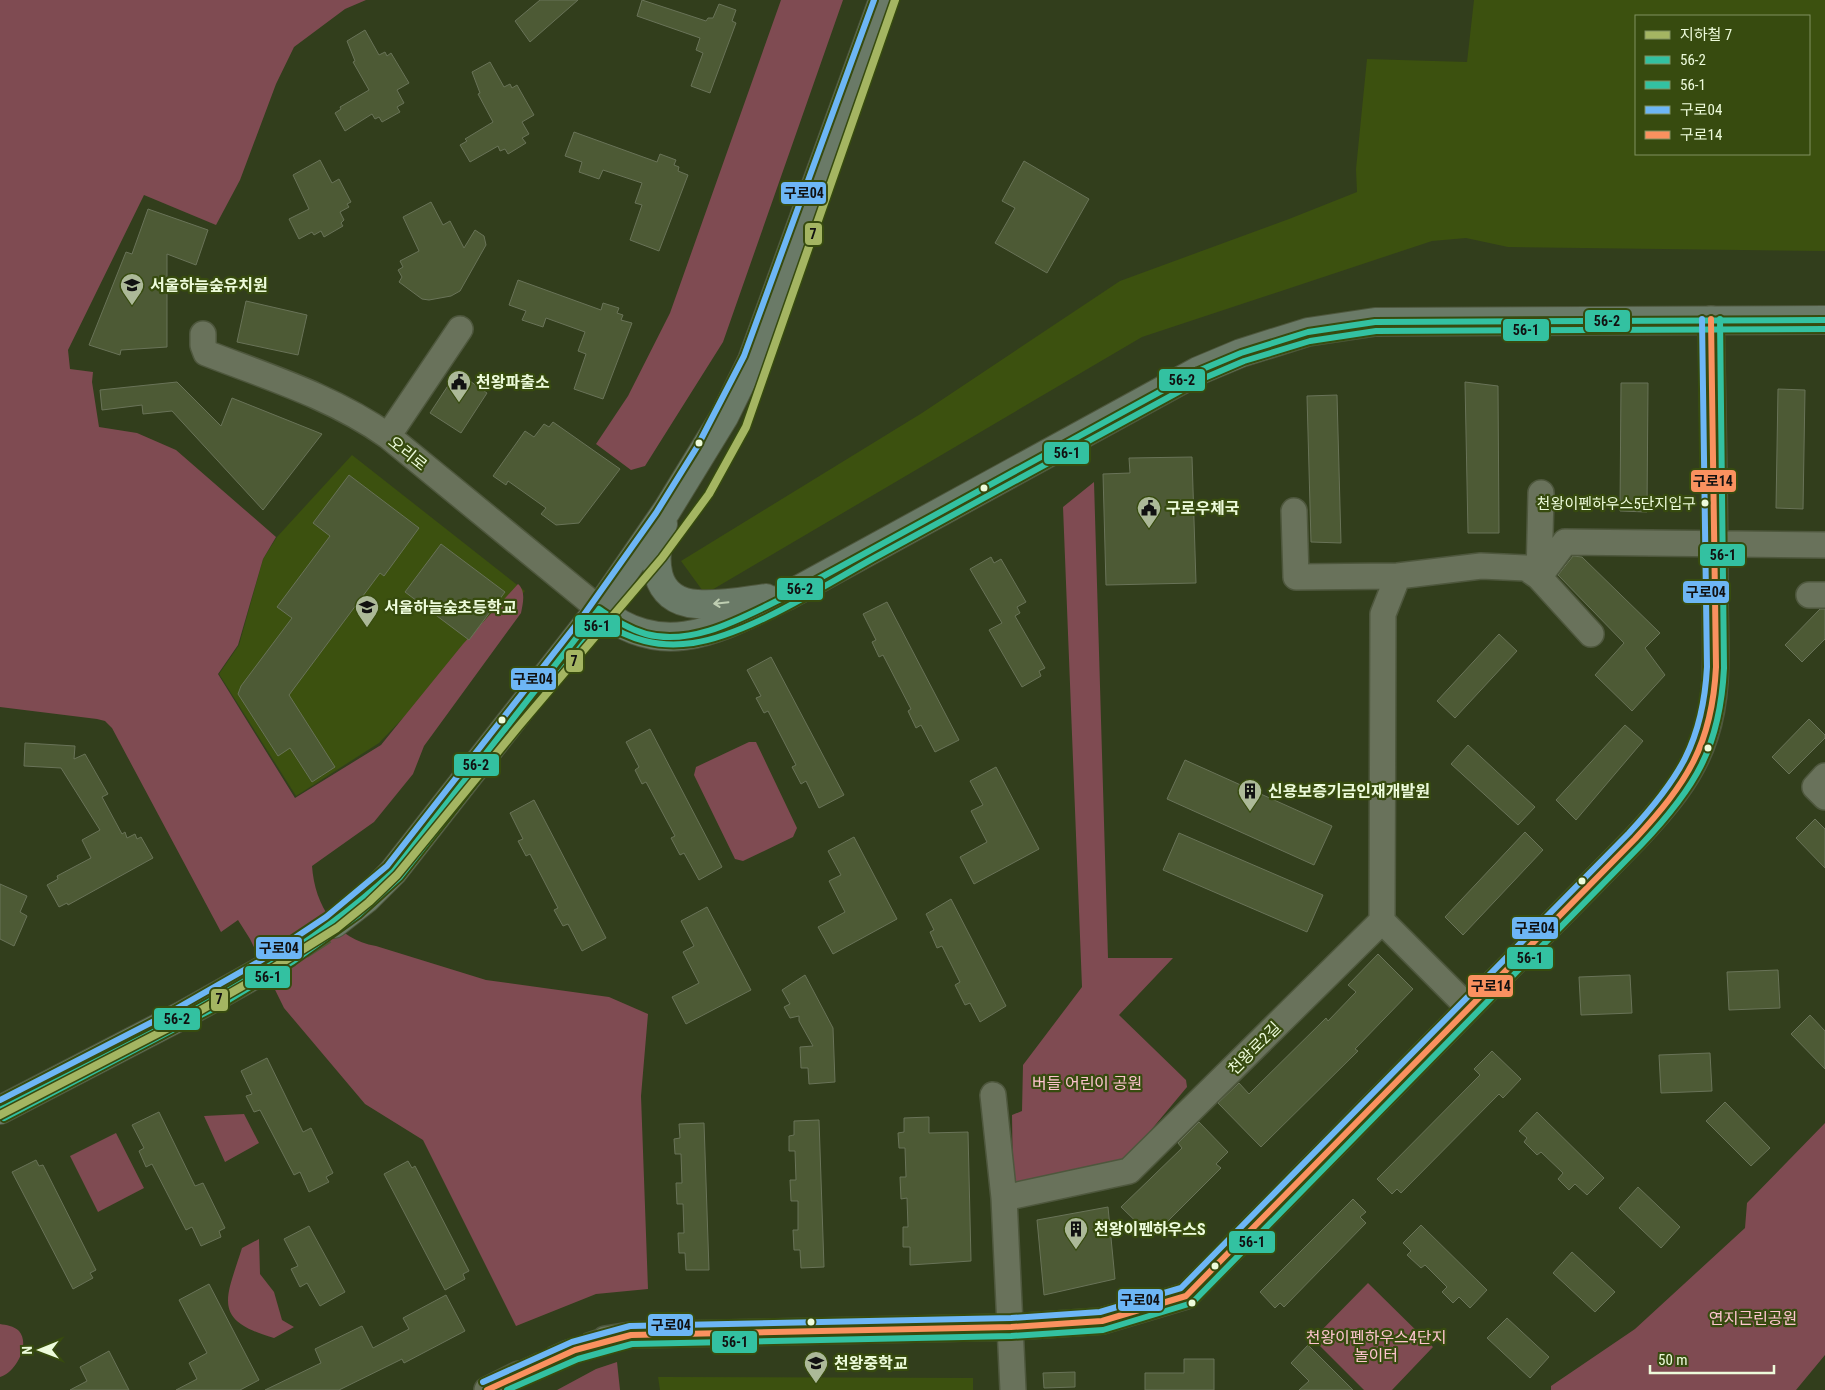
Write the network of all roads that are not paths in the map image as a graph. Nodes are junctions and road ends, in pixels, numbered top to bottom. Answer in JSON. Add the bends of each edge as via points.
{"nodes":[{"id":1,"x":883,"y":0,"type":"edge"},
{"id":2,"x":1711,"y":319,"type":"junction"},
{"id":3,"x":1825,"y":320,"type":"edge"},
{"id":4,"x":460,"y":329,"type":"dead end"},
{"id":5,"x":203,"y":334,"type":"dead end"},
{"id":6,"x":388,"y":436,"type":"junction"},
{"id":7,"x":1541,"y":493,"type":"dead end"},
{"id":8,"x":667,"y":510,"type":"junction"},
{"id":9,"x":1294,"y":511,"type":"dead end"},
{"id":10,"x":1715,"y":544,"type":"junction"},
{"id":11,"x":1825,"y":545,"type":"edge"},
{"id":12,"x":1398,"y":576,"type":"junction"},
{"id":13,"x":1539,"y":577,"type":"junction"},
{"id":14,"x":787,"y":596,"type":"junction"},
{"id":15,"x":599,"y":609,"type":"junction"},
{"id":16,"x":1591,"y":634,"type":"dead end"},
{"id":17,"x":1825,"y":776,"type":"edge"},
{"id":18,"x":1825,"y":796,"type":"edge"},
{"id":19,"x":1382,"y":921,"type":"junction"},
{"id":20,"x":334,"y":924,"type":"tunnel mouth"},
{"id":21,"x":265,"y":969,"type":"tunnel mouth"},
{"id":22,"x":1469,"y":1008,"type":"junction"},
{"id":23,"x":993,"y":1095,"type":"dead end"},
{"id":24,"x":0,"y":1110,"type":"edge"},
{"id":25,"x":1004,"y":1198,"type":"junction"},
{"id":26,"x":1011,"y":1327,"type":"junction"},
{"id":27,"x":605,"y":1340,"type":"tunnel mouth"},
{"id":28,"x":519,"y":1374,"type":"tunnel mouth"},
{"id":29,"x":487,"y":1390,"type":"edge"},
{"id":30,"x":1013,"y":1390,"type":"edge"}],
"edges":[{"from":1,"to":8,"type":"main road","via":[[752,360],[720,424]]},
{"from":2,"to":3,"type":"main road"},
{"from":2,"to":10,"type":"street"},
{"from":2,"to":14,"type":"main road","via":[[1375,322],[1341,326],[1273,342],[1198,371]]},
{"from":4,"to":6,"type":"street"},
{"from":5,"to":6,"type":"street","name":"오리로","via":[[206,352],[358,415]]},
{"from":6,"to":15,"type":"street","name":"오리로"},
{"from":7,"to":13,"type":"street"},
{"from":14,"to":8,"type":"main road","one_way":true,"via":[[697,604],[674,597],[662,586],[655,558],[656,543]]},
{"from":8,"to":15,"type":"main road"},
{"from":9,"to":12,"type":"street","via":[[1296,577]]},
{"from":10,"to":11,"type":"street"},
{"from":10,"to":13,"type":"street","via":[[1565,542]]},
{"from":10,"to":22,"type":"street","via":[[1715,681],[1712,710],[1693,766],[1661,811]]},
{"from":12,"to":13,"type":"street","via":[[1481,566],[1526,568]]},
{"from":12,"to":19,"type":"street","via":[[1383,614]]},
{"from":13,"to":16,"type":"street"},
{"from":14,"to":15,"type":"main road","via":[[709,631],[671,638],[632,630],[616,623]]},
{"from":15,"to":20,"type":"main road","via":[[393,872]]},
{"from":17,"to":18,"type":"street","via":[[1816,787]]},
{"from":19,"to":22,"type":"street"},
{"from":19,"to":25,"type":"street","name":"천왕로2길","via":[[1129,1172]]},
{"from":21,"to":24,"type":"main road"},
{"from":22,"to":26,"type":"street","via":[[1186,1296],[1102,1321]]},
{"from":23,"to":25,"type":"street"},
{"from":25,"to":26,"type":"street"},
{"from":26,"to":27,"type":"street","via":[[631,1335]]},
{"from":26,"to":30,"type":"street"},
{"from":28,"to":29,"type":"street"}]}
